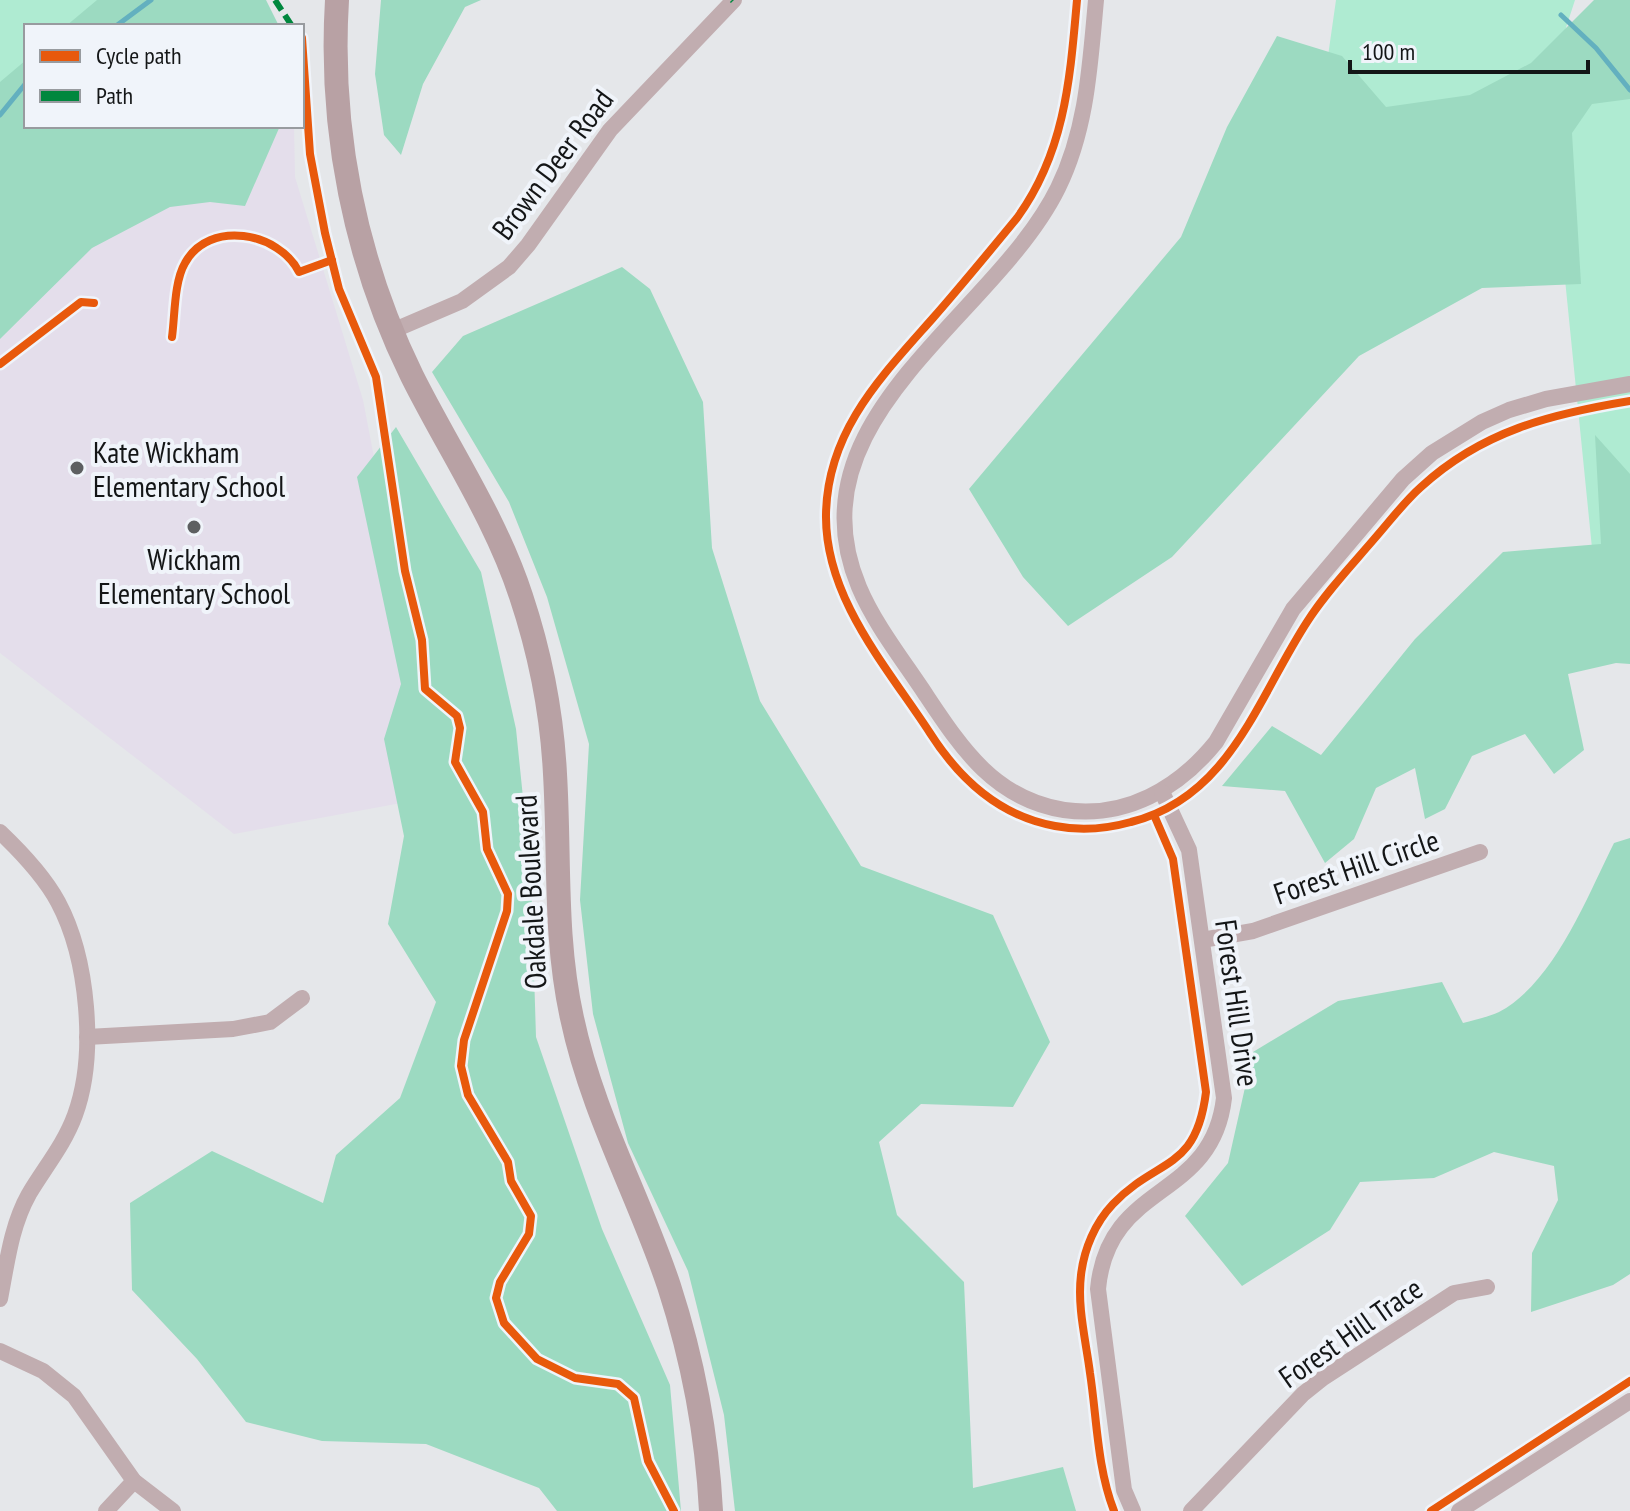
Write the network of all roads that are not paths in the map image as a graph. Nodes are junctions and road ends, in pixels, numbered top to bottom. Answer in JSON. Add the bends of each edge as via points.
{"nodes":[{"id":1,"x":337,"y":0,"type":"edge"},
{"id":2,"x":734,"y":0,"type":"edge"},
{"id":3,"x":1096,"y":0,"type":"edge"},
{"id":4,"x":392,"y":331,"type":"junction"},
{"id":5,"x":1630,"y":384,"type":"edge"},
{"id":6,"x":1162,"y":792,"type":"junction"},
{"id":7,"x":0,"y":832,"type":"edge"},
{"id":8,"x":1480,"y":852,"type":"dead end"},
{"id":9,"x":1202,"y":940,"type":"junction"},
{"id":10,"x":302,"y":998,"type":"dead end"},
{"id":11,"x":87,"y":1037,"type":"junction"},
{"id":12,"x":0,"y":1214,"type":"edge"},
{"id":13,"x":17,"y":1219,"type":"junction"},
{"id":14,"x":1487,"y":1287,"type":"dead end"},
{"id":15,"x":0,"y":1299,"type":"edge"},
{"id":16,"x":0,"y":1351,"type":"edge"},
{"id":17,"x":1630,"y":1401,"type":"edge"},
{"id":18,"x":134,"y":1481,"type":"junction"},
{"id":19,"x":106,"y":1511,"type":"edge"},
{"id":20,"x":173,"y":1511,"type":"edge"},
{"id":21,"x":711,"y":1511,"type":"edge"},
{"id":22,"x":1133,"y":1511,"type":"edge"},
{"id":23,"x":1191,"y":1511,"type":"edge"},
{"id":24,"x":1459,"y":1511,"type":"edge"}],
"edges":[{"from":1,"to":4,"type":"main road","name":"Oakdale Boulevard","via":[[344,162],[366,260]]},
{"from":2,"to":4,"type":"street","name":"Brown Deer Road","via":[[610,130],[509,267],[462,301]]},
{"from":3,"to":6,"type":"street","via":[[1081,127],[1058,189],[1021,244],[867,429],[846,494],[846,539],[870,610],[962,749],[996,783],[1066,810],[1118,808]]},
{"from":4,"to":21,"type":"main road","name":"Oakdale Boulevard","via":[[500,539],[533,637],[553,738],[557,915],[572,1019],[597,1107],[668,1282],[687,1345],[703,1423]]},
{"from":5,"to":6,"type":"street","via":[[1509,410],[1432,453],[1306,591],[1216,742],[1192,770]]},
{"from":6,"to":9,"type":"street","name":"Forest Hill Drive","via":[[1189,850]]},
{"from":7,"to":11,"type":"street","via":[[57,900],[76,942]]},
{"from":8,"to":9,"type":"street","name":"Forest Hill Circle","via":[[1253,931]]},
{"from":9,"to":22,"type":"street","name":"Forest Hill Drive","via":[[1224,1098],[1216,1131],[1189,1172],[1126,1217],[1100,1270],[1098,1289],[1124,1490]]},
{"from":10,"to":11,"type":"street","via":[[270,1022],[233,1029]]},
{"from":11,"to":13,"type":"street","via":[[76,1114]]},
{"from":12,"to":13,"type":"street"},
{"from":13,"to":15,"type":"street"},
{"from":14,"to":23,"type":"street","name":"Forest Hill Trace","via":[[1454,1293],[1323,1378]]},
{"from":16,"to":18,"type":"street","via":[[43,1371],[74,1396]]},
{"from":17,"to":24,"type":"street"},
{"from":18,"to":19,"type":"street"},
{"from":18,"to":20,"type":"street"}]}
